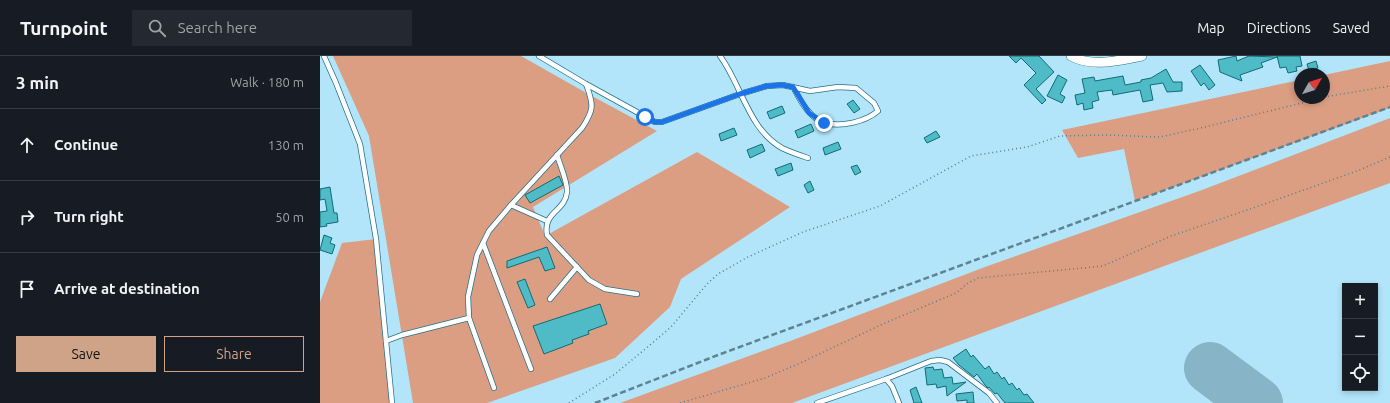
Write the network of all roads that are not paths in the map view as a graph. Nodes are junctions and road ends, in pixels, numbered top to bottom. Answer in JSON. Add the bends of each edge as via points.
{"nodes":[{"id":1,"x":324,"y":56,"type":"edge"},
{"id":2,"x":539,"y":56,"type":"edge"},
{"id":3,"x":720,"y":56,"type":"edge"},
{"id":4,"x":1072,"y":56,"type":"edge"},
{"id":5,"x":1142,"y":56,"type":"edge"},
{"id":6,"x":586,"y":84,"type":"junction"},
{"id":7,"x":793,"y":87,"type":"junction"},
{"id":8,"x":740,"y":94,"type":"junction"},
{"id":9,"x":557,"y":155,"type":"junction"},
{"id":10,"x":808,"y":158,"type":"dead end"},
{"id":11,"x":511,"y":205,"type":"junction"},
{"id":12,"x":547,"y":221,"type":"junction"},
{"id":13,"x":482,"y":243,"type":"junction"},
{"id":14,"x":577,"y":267,"type":"junction"},
{"id":15,"x":636,"y":294,"type":"dead end"},
{"id":16,"x":550,"y":299,"type":"dead end"},
{"id":17,"x":469,"y":318,"type":"junction"},
{"id":18,"x":386,"y":341,"type":"junction"},
{"id":19,"x":531,"y":369,"type":"dead end"},
{"id":20,"x":886,"y":379,"type":"junction"},
{"id":21,"x":494,"y":388,"type":"dead end"},
{"id":22,"x":392,"y":403,"type":"edge"},
{"id":23,"x":817,"y":403,"type":"edge"},
{"id":24,"x":899,"y":403,"type":"edge"},
{"id":25,"x":997,"y":403,"type":"edge"}],
"edges":[{"from":1,"to":18,"type":"lane","via":[[360,144],[376,239]]},
{"from":2,"to":6,"type":"lane"},
{"from":3,"to":8,"type":"lane","via":[[728,66]]},
{"from":4,"to":5,"type":"street","via":[[1086,62]]},
{"from":6,"to":8,"type":"lane","via":[[655,122],[662,122]]},
{"from":6,"to":9,"type":"lane","via":[[592,110],[582,128]]},
{"from":7,"to":7,"type":"lane","via":[[810,91],[838,87],[856,88],[874,103],[878,111],[871,117],[859,121],[824,123],[809,113]]},
{"from":7,"to":8,"type":"lane","via":[[767,86]]},
{"from":8,"to":10,"type":"lane","via":[[766,136],[781,148]]},
{"from":9,"to":11,"type":"lane"},
{"from":9,"to":12,"type":"lane","via":[[568,190],[561,207]]},
{"from":11,"to":12,"type":"lane"},
{"from":11,"to":13,"type":"lane"},
{"from":12,"to":14,"type":"lane","via":[[547,235]]},
{"from":13,"to":17,"type":"lane","via":[[468,297]]},
{"from":13,"to":19,"type":"lane"},
{"from":14,"to":15,"type":"lane","via":[[589,280],[605,289]]},
{"from":14,"to":16,"type":"lane"},
{"from":17,"to":18,"type":"lane"},
{"from":17,"to":21,"type":"lane"},
{"from":18,"to":22,"type":"lane"},
{"from":20,"to":23,"type":"lane"},
{"from":20,"to":24,"type":"lane"},
{"from":20,"to":25,"type":"lane","via":[[931,361],[940,360],[948,362],[989,393]]}]}
